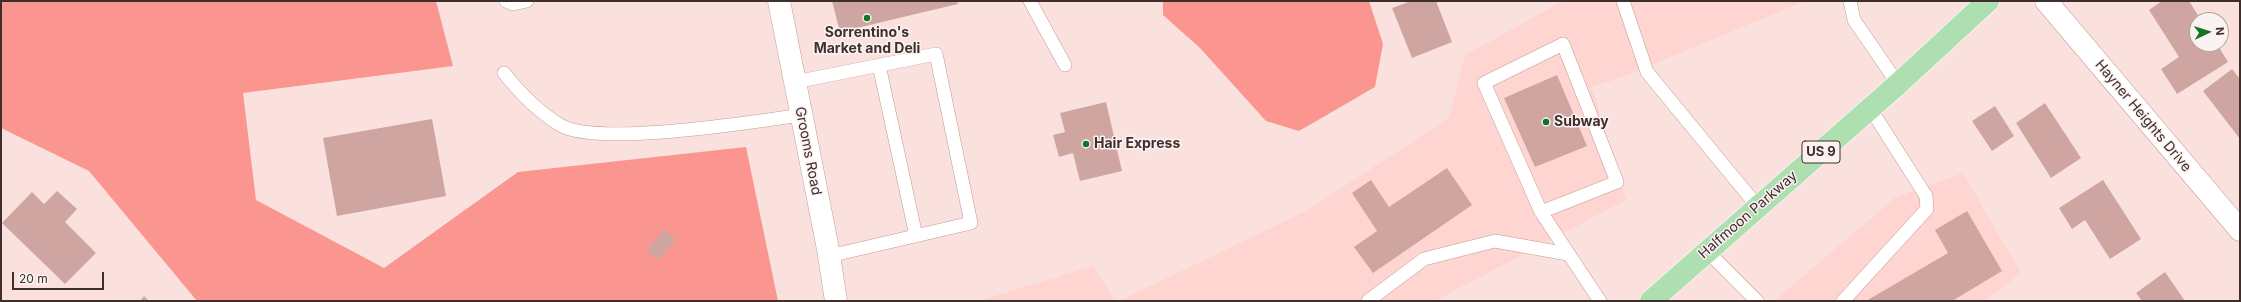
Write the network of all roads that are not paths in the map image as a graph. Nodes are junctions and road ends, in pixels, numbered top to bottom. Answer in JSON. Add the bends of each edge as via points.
{"nodes":[{"id":1,"x":506,"y":1,"type":"edge"},
{"id":2,"x":527,"y":1,"type":"edge"},
{"id":3,"x":779,"y":1,"type":"edge"},
{"id":4,"x":1030,"y":1,"type":"edge"},
{"id":5,"x":1623,"y":1,"type":"edge"},
{"id":6,"x":1850,"y":1,"type":"edge"},
{"id":7,"x":1988,"y":1,"type":"edge"},
{"id":8,"x":2046,"y":1,"type":"edge"},
{"id":9,"x":879,"y":65,"type":"junction"},
{"id":10,"x":1065,"y":65,"type":"dead end"},
{"id":11,"x":504,"y":73,"type":"dead end"},
{"id":12,"x":795,"y":82,"type":"junction"},
{"id":13,"x":1898,"y":84,"type":"junction"},
{"id":14,"x":1870,"y":108,"type":"junction"},
{"id":15,"x":801,"y":115,"type":"junction"},
{"id":16,"x":1758,"y":207,"type":"junction"},
{"id":17,"x":1541,"y":212,"type":"junction"},
{"id":18,"x":2240,"y":230,"type":"edge"},
{"id":19,"x":916,"y":236,"type":"junction"},
{"id":20,"x":1707,"y":252,"type":"junction"},
{"id":21,"x":1568,"y":254,"type":"junction"},
{"id":22,"x":829,"y":256,"type":"junction"},
{"id":23,"x":1657,"y":299,"type":"edge"},
{"id":24,"x":836,"y":301,"type":"edge"},
{"id":25,"x":1368,"y":301,"type":"edge"},
{"id":26,"x":1600,"y":301,"type":"edge"},
{"id":27,"x":1757,"y":301,"type":"edge"},
{"id":28,"x":1843,"y":301,"type":"edge"}],
"edges":[{"from":1,"to":2,"type":"lane","via":[[513,4]]},
{"from":3,"to":12,"type":"street","name":"Grooms Road"},
{"from":4,"to":10,"type":"lane"},
{"from":5,"to":16,"type":"lane","via":[[1647,72]]},
{"from":6,"to":13,"type":"lane","via":[[1854,20]]},
{"from":7,"to":13,"type":"main road","name":"Halfmoon Parkway","number":"US 9"},
{"from":8,"to":18,"type":"street","name":"Hayner Heights Drive"},
{"from":9,"to":12,"type":"lane"},
{"from":9,"to":19,"type":"lane"},
{"from":9,"to":19,"type":"lane","via":[[936,54],[971,223]]},
{"from":11,"to":15,"type":"lane","via":[[560,126],[588,134],[720,126]]},
{"from":12,"to":15,"type":"street","name":"Grooms Road"},
{"from":13,"to":14,"type":"main road","name":"Halfmoon Parkway","number":"US 9"},
{"from":14,"to":16,"type":"main road","name":"Halfmoon Parkway","number":"US 9"},
{"from":14,"to":28,"type":"lane","via":[[1926,196],[1927,209]]},
{"from":15,"to":22,"type":"street","name":"Grooms Road"},
{"from":16,"to":20,"type":"main road","name":"Halfmoon Parkway","number":"US 9"},
{"from":17,"to":17,"type":"lane","via":[[1484,83],[1563,44],[1617,182]]},
{"from":17,"to":21,"type":"lane"},
{"from":19,"to":22,"type":"lane"},
{"from":20,"to":23,"type":"main road","name":"Halfmoon Parkway","number":"US 9"},
{"from":20,"to":27,"type":"lane"},
{"from":21,"to":25,"type":"lane","via":[[1495,241],[1424,259]]},
{"from":21,"to":26,"type":"lane"},
{"from":22,"to":24,"type":"street","name":"Grooms Road"}]}
